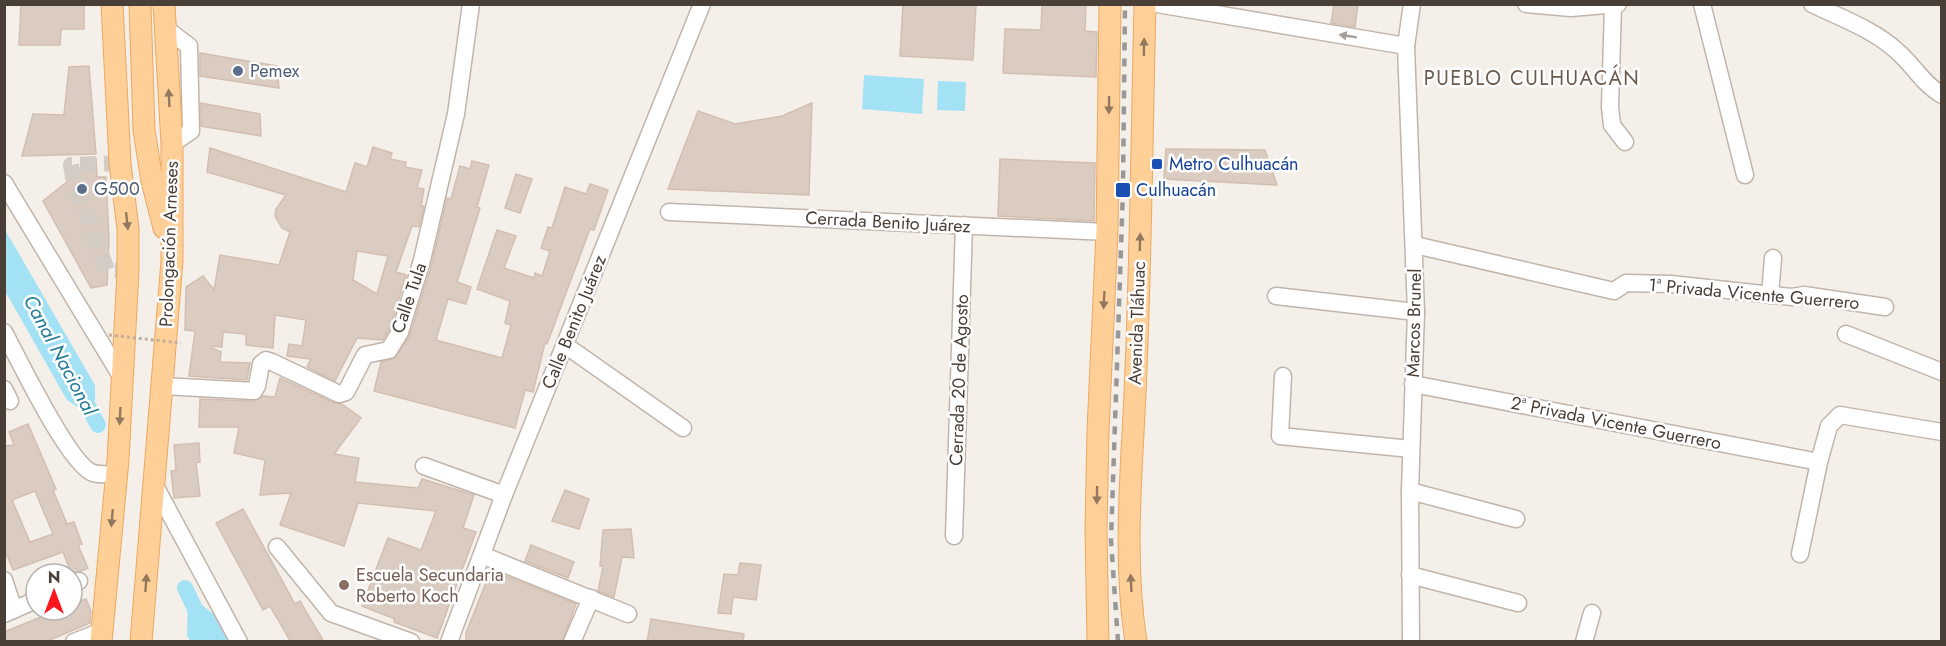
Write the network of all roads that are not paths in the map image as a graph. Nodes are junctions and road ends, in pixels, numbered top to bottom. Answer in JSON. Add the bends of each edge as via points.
{"nodes":[{"id":1,"x":112,"y":4,"type":"edge"},
{"id":2,"x":140,"y":4,"type":"edge"},
{"id":3,"x":164,"y":4,"type":"edge"},
{"id":4,"x":471,"y":4,"type":"edge"},
{"id":5,"x":702,"y":4,"type":"edge"},
{"id":6,"x":1110,"y":4,"type":"edge"},
{"id":7,"x":1144,"y":4,"type":"edge"},
{"id":8,"x":1157,"y":4,"type":"edge"},
{"id":9,"x":1412,"y":4,"type":"edge"},
{"id":10,"x":1526,"y":4,"type":"edge"},
{"id":11,"x":1702,"y":4,"type":"edge"},
{"id":12,"x":1812,"y":4,"type":"edge"},
{"id":13,"x":1615,"y":5,"type":"edge"},
{"id":14,"x":1406,"y":46,"type":"junction"},
{"id":15,"x":1941,"y":95,"type":"edge"},
{"id":16,"x":1624,"y":142,"type":"dead end"},
{"id":17,"x":1745,"y":176,"type":"dead end"},
{"id":18,"x":4,"y":183,"type":"edge"},
{"id":19,"x":669,"y":212,"type":"dead end"},
{"id":20,"x":964,"y":225,"type":"junction"},
{"id":21,"x":1107,"y":232,"type":"junction"},
{"id":22,"x":1415,"y":245,"type":"junction"},
{"id":23,"x":1773,"y":258,"type":"dead end"},
{"id":24,"x":172,"y":261,"type":"junction"},
{"id":25,"x":1770,"y":295,"type":"junction"},
{"id":26,"x":1276,"y":297,"type":"dead end"},
{"id":27,"x":1885,"y":307,"type":"dead end"},
{"id":28,"x":1416,"y":312,"type":"junction"},
{"id":29,"x":4,"y":332,"type":"edge"},
{"id":30,"x":1846,"y":334,"type":"dead end"},
{"id":31,"x":565,"y":345,"type":"junction"},
{"id":32,"x":1941,"y":372,"type":"edge"},
{"id":33,"x":121,"y":376,"type":"junction"},
{"id":34,"x":1283,"y":376,"type":"dead end"},
{"id":35,"x":1413,"y":384,"type":"junction"},
{"id":36,"x":163,"y":386,"type":"junction"},
{"id":37,"x":683,"y":428,"type":"dead end"},
{"id":38,"x":1098,"y":431,"type":"junction"},
{"id":39,"x":1941,"y":432,"type":"edge"},
{"id":40,"x":1134,"y":433,"type":"junction"},
{"id":41,"x":1411,"y":449,"type":"junction"},
{"id":42,"x":1819,"y":462,"type":"junction"},
{"id":43,"x":424,"y":466,"type":"dead end"},
{"id":44,"x":117,"y":467,"type":"junction"},
{"id":45,"x":153,"y":482,"type":"junction"},
{"id":46,"x":1410,"y":491,"type":"junction"},
{"id":47,"x":504,"y":495,"type":"junction"},
{"id":48,"x":1516,"y":519,"type":"dead end"},
{"id":49,"x":954,"y":536,"type":"dead end"},
{"id":50,"x":277,"y":547,"type":"dead end"},
{"id":51,"x":1800,"y":554,"type":"dead end"},
{"id":52,"x":482,"y":555,"type":"junction"},
{"id":53,"x":1410,"y":574,"type":"junction"},
{"id":54,"x":4,"y":580,"type":"edge"},
{"id":55,"x":591,"y":598,"type":"junction"},
{"id":56,"x":1518,"y":603,"type":"dead end"},
{"id":57,"x":24,"y":605,"type":"edge"},
{"id":58,"x":9,"y":612,"type":"edge"},
{"id":59,"x":1592,"y":613,"type":"dead end"},
{"id":60,"x":628,"y":614,"type":"dead end"},
{"id":61,"x":101,"y":636,"type":"edge"},
{"id":62,"x":74,"y":642,"type":"edge"},
{"id":63,"x":141,"y":642,"type":"edge"},
{"id":64,"x":239,"y":642,"type":"edge"},
{"id":65,"x":411,"y":642,"type":"edge"},
{"id":66,"x":449,"y":642,"type":"edge"},
{"id":67,"x":572,"y":642,"type":"edge"},
{"id":68,"x":1098,"y":642,"type":"edge"},
{"id":69,"x":1136,"y":642,"type":"edge"},
{"id":70,"x":1411,"y":642,"type":"edge"},
{"id":71,"x":1584,"y":642,"type":"edge"}],
"edges":[{"from":1,"to":33,"type":"main road","one_way":true,"via":[[120,163],[128,229]]},
{"from":2,"to":24,"type":"main road","via":[[144,130]]},
{"from":3,"to":24,"type":"main road","name":"Prolongación Arneses","via":[[172,144]]},
{"from":4,"to":36,"type":"street","name":"Calle Tula","via":[[456,114],[422,260],[400,332],[389,350],[364,355],[346,392],[339,394],[266,360],[261,364],[254,391]]},
{"from":5,"to":31,"type":"street","name":"Calle Benito Juárez"},
{"from":6,"to":21,"type":"main road","name":"Avenida Tláhuac","one_way":true},
{"from":40,"to":7,"type":"main road","name":"Avenida Tláhuac","one_way":true},
{"from":14,"to":8,"type":"street","one_way":true},
{"from":9,"to":14,"type":"street","name":"Marcos Brunel"},
{"from":10,"to":13,"type":"street","via":[[1571,8]]},
{"from":11,"to":17,"type":"street"},
{"from":12,"to":15,"type":"street","via":[[1876,34]]},
{"from":13,"to":16,"type":"street","via":[[1612,125]]},
{"from":14,"to":22,"type":"street","name":"Marcos Brunel"},
{"from":18,"to":33,"type":"street"},
{"from":19,"to":20,"type":"street","name":"Cerrada Benito Juárez"},
{"from":20,"to":21,"type":"street","name":"Cerrada Benito Juárez"},
{"from":20,"to":49,"type":"street","name":"Cerrada 20 de Agosto"},
{"from":21,"to":38,"type":"main road","name":"Avenida Tláhuac","one_way":true},
{"from":22,"to":25,"type":"street","name":"1ª Privada Vicente Guerrero","via":[[1614,291],[1626,283],[1671,284]]},
{"from":22,"to":28,"type":"street","name":"Marcos Brunel"},
{"from":23,"to":25,"type":"street"},
{"from":24,"to":36,"type":"main road","name":"Prolongación Arneses"},
{"from":25,"to":27,"type":"street","name":"1ª Privada Vicente Guerrero","via":[[1804,295]]},
{"from":26,"to":28,"type":"street"},
{"from":28,"to":35,"type":"street","name":"Marcos Brunel"},
{"from":29,"to":44,"type":"street","via":[[77,459],[92,473]]},
{"from":30,"to":32,"type":"street"},
{"from":31,"to":37,"type":"street"},
{"from":31,"to":47,"type":"street","name":"Calle Benito Juárez"},
{"from":33,"to":44,"type":"main road","one_way":true},
{"from":34,"to":41,"type":"street","via":[[1280,436]]},
{"from":35,"to":41,"type":"street","name":"Marcos Brunel"},
{"from":35,"to":42,"type":"street","name":"2ª Privada Vicente Guerrero"},
{"from":36,"to":45,"type":"main road","name":"Prolongación Arneses"},
{"from":38,"to":40,"type":"main road"},
{"from":38,"to":68,"type":"main road","name":"Avenida Tláhuac","one_way":true},
{"from":39,"to":42,"type":"street","via":[[1839,415],[1829,426]]},
{"from":69,"to":40,"type":"main road","name":"Avenida Tláhuac","one_way":true,"via":[[1129,549]]},
{"from":41,"to":46,"type":"street","name":"Marcos Brunel"},
{"from":42,"to":51,"type":"street"},
{"from":43,"to":47,"type":"street"},
{"from":44,"to":61,"type":"main road","one_way":true},
{"from":63,"to":45,"type":"main road","name":"Prolongación Arneses","one_way":true},
{"from":45,"to":64,"type":"street"},
{"from":46,"to":48,"type":"street"},
{"from":46,"to":53,"type":"street","name":"Marcos Brunel"},
{"from":47,"to":52,"type":"street","name":"Calle Benito Juárez"},
{"from":50,"to":65,"type":"street","via":[[331,613]]},
{"from":52,"to":55,"type":"street"},
{"from":52,"to":66,"type":"street","name":"Calle Benito Juárez"},
{"from":53,"to":56,"type":"street"},
{"from":53,"to":70,"type":"street","name":"Marcos Brunel"},
{"from":54,"to":58,"type":"street"},
{"from":55,"to":60,"type":"street"},
{"from":55,"to":67,"type":"street"},
{"from":57,"to":58,"type":"street"},
{"from":59,"to":71,"type":"street"},
{"from":61,"to":62,"type":"street"}]}
